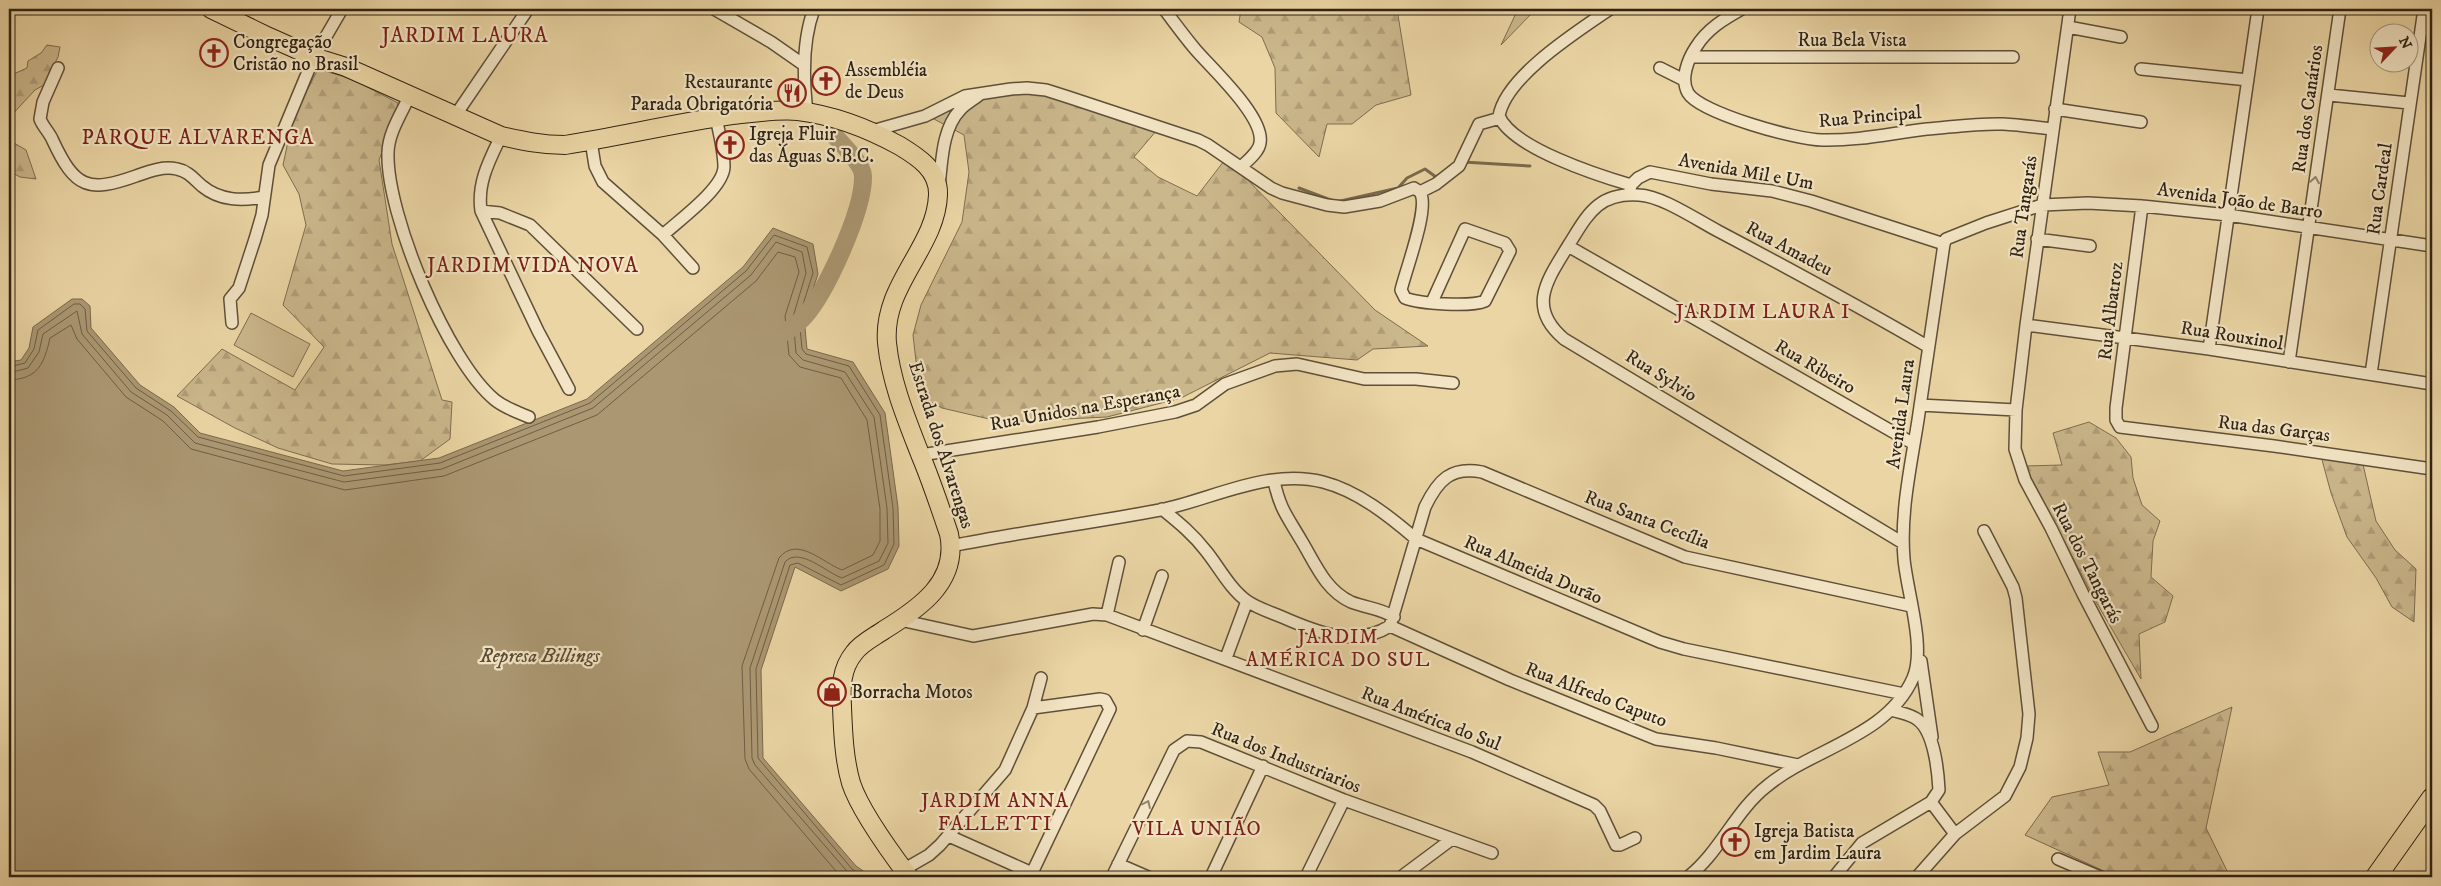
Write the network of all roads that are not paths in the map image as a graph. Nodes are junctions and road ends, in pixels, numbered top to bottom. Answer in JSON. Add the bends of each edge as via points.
{"nodes":[{"id":1,"x":211,"y":9,"type":"edge"},
{"id":2,"x":342,"y":9,"type":"edge"},
{"id":3,"x":528,"y":9,"type":"edge"},
{"id":4,"x":714,"y":9,"type":"edge"},
{"id":5,"x":814,"y":9,"type":"edge"},
{"id":6,"x":1164,"y":9,"type":"edge"},
{"id":7,"x":1610,"y":9,"type":"edge"},
{"id":8,"x":1742,"y":9,"type":"edge"},
{"id":9,"x":2070,"y":9,"type":"edge"},
{"id":10,"x":2258,"y":9,"type":"edge"},
{"id":11,"x":2340,"y":9,"type":"edge"},
{"id":12,"x":2426,"y":16,"type":"edge"},
{"id":13,"x":2068,"y":27,"type":"junction"},
{"id":14,"x":2121,"y":37,"type":"dead end"},
{"id":15,"x":1693,"y":53,"type":"junction"},
{"id":16,"x":314,"y":57,"type":"junction"},
{"id":17,"x":2012,"y":57,"type":"dead end"},
{"id":18,"x":804,"y":65,"type":"junction"},
{"id":19,"x":58,"y":68,"type":"dead end"},
{"id":20,"x":1660,"y":68,"type":"dead end"},
{"id":21,"x":2141,"y":69,"type":"dead end"},
{"id":22,"x":1684,"y":80,"type":"junction"},
{"id":23,"x":2248,"y":80,"type":"junction"},
{"id":24,"x":980,"y":94,"type":"junction"},
{"id":25,"x":2329,"y":96,"type":"junction"},
{"id":26,"x":409,"y":97,"type":"junction"},
{"id":27,"x":2409,"y":103,"type":"junction"},
{"id":28,"x":2055,"y":110,"type":"junction"},
{"id":29,"x":807,"y":112,"type":"junction"},
{"id":30,"x":455,"y":116,"type":"junction"},
{"id":31,"x":716,"y":117,"type":"junction"},
{"id":32,"x":1500,"y":117,"type":"junction"},
{"id":33,"x":2141,"y":122,"type":"dead end"},
{"id":34,"x":2052,"y":129,"type":"junction"},
{"id":35,"x":872,"y":131,"type":"junction"},
{"id":36,"x":501,"y":136,"type":"junction"},
{"id":37,"x":591,"y":141,"type":"junction"},
{"id":38,"x":1241,"y":167,"type":"junction"},
{"id":39,"x":1630,"y":190,"type":"junction"},
{"id":40,"x":1420,"y":192,"type":"junction"},
{"id":41,"x":938,"y":193,"type":"junction"},
{"id":42,"x":264,"y":197,"type":"junction"},
{"id":43,"x":2042,"y":205,"type":"junction"},
{"id":44,"x":2142,"y":206,"type":"junction"},
{"id":45,"x":481,"y":211,"type":"junction"},
{"id":46,"x":2228,"y":215,"type":"junction"},
{"id":47,"x":2308,"y":228,"type":"junction"},
{"id":48,"x":663,"y":235,"type":"junction"},
{"id":49,"x":2037,"y":239,"type":"junction"},
{"id":50,"x":2391,"y":241,"type":"junction"},
{"id":51,"x":1944,"y":244,"type":"junction"},
{"id":52,"x":1568,"y":246,"type":"junction"},
{"id":53,"x":2090,"y":246,"type":"dead end"},
{"id":54,"x":2432,"y":246,"type":"edge"},
{"id":55,"x":693,"y":268,"type":"dead end"},
{"id":56,"x":1432,"y":302,"type":"junction"},
{"id":57,"x":232,"y":323,"type":"dead end"},
{"id":58,"x":2026,"y":326,"type":"junction"},
{"id":59,"x":637,"y":329,"type":"dead end"},
{"id":60,"x":2125,"y":338,"type":"junction"},
{"id":61,"x":1927,"y":346,"type":"junction"},
{"id":62,"x":2210,"y":349,"type":"junction"},
{"id":63,"x":2289,"y":362,"type":"junction"},
{"id":64,"x":2371,"y":374,"type":"junction"},
{"id":65,"x":1453,"y":382,"type":"dead end"},
{"id":66,"x":2432,"y":384,"type":"edge"},
{"id":67,"x":569,"y":389,"type":"dead end"},
{"id":68,"x":1920,"y":405,"type":"junction"},
{"id":69,"x":2016,"y":410,"type":"junction"},
{"id":70,"x":529,"y":416,"type":"dead end"},
{"id":71,"x":2116,"y":420,"type":"joint"},
{"id":72,"x":1914,"y":444,"type":"junction"},
{"id":73,"x":921,"y":455,"type":"junction"},
{"id":74,"x":2432,"y":469,"type":"edge"},
{"id":75,"x":1274,"y":481,"type":"junction"},
{"id":76,"x":1162,"y":509,"type":"junction"},
{"id":77,"x":1984,"y":531,"type":"dead end"},
{"id":78,"x":1416,"y":539,"type":"junction"},
{"id":79,"x":1903,"y":543,"type":"junction"},
{"id":80,"x":951,"y":546,"type":"junction"},
{"id":81,"x":1119,"y":562,"type":"dead end"},
{"id":82,"x":1162,"y":576,"type":"dead end"},
{"id":83,"x":1247,"y":601,"type":"junction"},
{"id":84,"x":1911,"y":606,"type":"junction"},
{"id":85,"x":1107,"y":616,"type":"junction"},
{"id":86,"x":900,"y":620,"type":"junction"},
{"id":87,"x":1392,"y":622,"type":"junction"},
{"id":88,"x":1143,"y":630,"type":"junction"},
{"id":89,"x":1919,"y":651,"type":"junction"},
{"id":90,"x":1226,"y":658,"type":"junction"},
{"id":91,"x":1041,"y":678,"type":"dead end"},
{"id":92,"x":1904,"y":694,"type":"junction"},
{"id":93,"x":1033,"y":708,"type":"junction"},
{"id":94,"x":1892,"y":710,"type":"junction"},
{"id":95,"x":2152,"y":726,"type":"dead end"},
{"id":96,"x":1933,"y":749,"type":"junction"},
{"id":97,"x":1798,"y":764,"type":"junction"},
{"id":98,"x":1262,"y":766,"type":"junction"},
{"id":99,"x":2432,"y":798,"type":"edge"},
{"id":100,"x":1934,"y":799,"type":"junction"},
{"id":101,"x":1344,"y":800,"type":"junction"},
{"id":102,"x":1955,"y":834,"type":"junction"},
{"id":103,"x":949,"y":836,"type":"junction"},
{"id":104,"x":1635,"y":838,"type":"dead end"},
{"id":105,"x":1452,"y":839,"type":"junction"},
{"id":106,"x":1492,"y":852,"type":"dead end"},
{"id":107,"x":2058,"y":858,"type":"dead end"},
{"id":108,"x":1118,"y":864,"type":"junction"},
{"id":109,"x":906,"y":874,"type":"edge"},
{"id":110,"x":1112,"y":877,"type":"edge"},
{"id":111,"x":1148,"y":877,"type":"edge"},
{"id":112,"x":1211,"y":877,"type":"edge"},
{"id":113,"x":1306,"y":877,"type":"edge"},
{"id":114,"x":1401,"y":877,"type":"edge"},
{"id":115,"x":1688,"y":877,"type":"edge"},
{"id":116,"x":1834,"y":877,"type":"edge"},
{"id":117,"x":1917,"y":877,"type":"edge"},
{"id":118,"x":2100,"y":877,"type":"edge"},
{"id":119,"x":2376,"y":877,"type":"edge"}],
"edges":[{"from":1,"to":16,"type":"main road","name":"Estrada dos Alvarengas"},
{"from":2,"to":16,"type":"street"},
{"from":3,"to":30,"type":"street"},
{"from":4,"to":18,"type":"street"},
{"from":5,"to":18,"type":"street"},
{"from":6,"to":38,"type":"street","via":[[1253,119],[1260,145]]},
{"from":7,"to":32,"type":"street","via":[[1545,56],[1518,82],[1509,94]]},
{"from":8,"to":15,"type":"street","via":[[1716,24]]},
{"from":9,"to":13,"type":"street","name":"Rua Tangarás"},
{"from":10,"to":23,"type":"street"},
{"from":11,"to":25,"type":"street","name":"Rua dos Canários"},
{"from":12,"to":27,"type":"street","name":"Rua Cardeal"},
{"from":13,"to":14,"type":"street"},
{"from":13,"to":28,"type":"street","name":"Rua Tangarás"},
{"from":15,"to":17,"type":"street","name":"Rua Bela Vista"},
{"from":15,"to":22,"type":"street"},
{"from":16,"to":26,"type":"main road","name":"Estrada dos Alvarengas","via":[[346,67]]},
{"from":16,"to":42,"type":"street","via":[[269,165]]},
{"from":18,"to":29,"type":"street"},
{"from":19,"to":42,"type":"street","via":[[43,102],[40,119],[71,173],[80,182],[102,185],[159,168],[170,168],[187,173],[216,195],[228,199]]},
{"from":20,"to":22,"type":"street"},
{"from":21,"to":23,"type":"street"},
{"from":22,"to":34,"type":"street","name":"Rua Principal","via":[[1694,99],[1758,127],[1801,138],[1862,139],[2001,124]]},
{"from":23,"to":46,"type":"street"},
{"from":24,"to":35,"type":"street","via":[[965,96],[924,116]]},
{"from":24,"to":38,"type":"street","via":[[1010,89],[1046,90],[1186,135],[1217,150]]},
{"from":24,"to":41,"type":"street","via":[[951,122]]},
{"from":25,"to":27,"type":"street"},
{"from":47,"to":25,"type":"street","name":"Rua dos Canários","one_way":true},
{"from":26,"to":30,"type":"main road","name":"Estrada dos Alvarengas"},
{"from":26,"to":70,"type":"street","via":[[389,142],[388,162],[399,216],[415,267],[454,346],[474,377],[495,400],[508,409]]},
{"from":27,"to":50,"type":"street","name":"Rua Cardeal"},
{"from":28,"to":33,"type":"street"},
{"from":28,"to":34,"type":"street","name":"Rua Tangarás"},
{"from":29,"to":31,"type":"main road","name":"Estrada dos Alvarengas","via":[[772,111]]},
{"from":29,"to":35,"type":"main road","name":"Estrada dos Alvarengas"},
{"from":30,"to":36,"type":"main road","name":"Estrada dos Alvarengas"},
{"from":31,"to":37,"type":"main road","name":"Estrada dos Alvarengas"},
{"from":31,"to":48,"type":"street","via":[[723,161],[722,177],[708,195]]},
{"from":32,"to":39,"type":"street","via":[[1510,130],[1537,148]]},
{"from":32,"to":40,"type":"street","via":[[1480,124],[1461,161],[1436,184]]},
{"from":34,"to":43,"type":"street","name":"Rua Tangarás"},
{"from":35,"to":41,"type":"main road","name":"Estrada dos Alvarengas","via":[[919,157],[928,166]]},
{"from":36,"to":37,"type":"main road","name":"Estrada dos Alvarengas","via":[[541,145],[565,146]]},
{"from":36,"to":45,"type":"street","via":[[481,182]]},
{"from":37,"to":48,"type":"street","via":[[600,178]]},
{"from":38,"to":40,"type":"street","via":[[1282,193],[1338,207],[1380,201],[1414,188]]},
{"from":39,"to":51,"type":"street","name":"Avenida Mil e Um","via":[[1638,178],[1650,172],[1772,191]]},
{"from":39,"to":52,"type":"street","name":"Rua Sylvio","via":[[1598,204],[1581,222]]},
{"from":39,"to":61,"type":"street","name":"Rua Amadeu","via":[[1662,202]]},
{"from":40,"to":56,"type":"street","via":[[1424,200],[1422,218],[1401,290],[1408,300]]},
{"from":41,"to":73,"type":"main road","name":"Estrada dos Alvarengas","via":[[936,213],[898,287],[888,324],[892,370],[902,408]]},
{"from":42,"to":57,"type":"street","via":[[262,214],[239,288],[230,299]]},
{"from":43,"to":44,"type":"street","name":"Avenida João de Barro"},
{"from":43,"to":49,"type":"street","name":"Rua Tangarás"},
{"from":43,"to":51,"type":"street","via":[[1958,232]]},
{"from":44,"to":46,"type":"street","name":"Avenida João de Barro"},
{"from":44,"to":60,"type":"street","name":"Rua Albatroz"},
{"from":45,"to":59,"type":"street","via":[[512,217],[530,225]]},
{"from":45,"to":67,"type":"street"},
{"from":46,"to":47,"type":"street","name":"Avenida João de Barro"},
{"from":46,"to":62,"type":"street"},
{"from":47,"to":50,"type":"street","name":"Avenida João de Barro"},
{"from":47,"to":63,"type":"street","name":"Rua dos Canários"},
{"from":48,"to":55,"type":"street"},
{"from":49,"to":53,"type":"street"},
{"from":49,"to":58,"type":"street","name":"Rua Tangarás"},
{"from":50,"to":54,"type":"street","name":"Avenida João de Barro"},
{"from":50,"to":64,"type":"street","name":"Rua Cardeal"},
{"from":51,"to":61,"type":"street","name":"Avenida Laura"},
{"from":52,"to":72,"type":"street","name":"Rua Ribeiro"},
{"from":52,"to":79,"type":"street","name":"Rua Sylvio","via":[[1542,294],[1544,308],[1556,332]]},
{"from":56,"to":56,"type":"street","via":[[1475,304],[1485,301],[1510,251],[1505,243],[1465,228]]},
{"from":58,"to":60,"type":"street","name":"Rua Rouxinol"},
{"from":58,"to":69,"type":"street","name":"Rua Tangarás"},
{"from":60,"to":62,"type":"street","name":"Rua Rouxinol"},
{"from":60,"to":71,"type":"street","name":"Rua Albatroz"},
{"from":61,"to":68,"type":"street","name":"Avenida Laura"},
{"from":62,"to":63,"type":"street","name":"Rua Rouxinol"},
{"from":63,"to":64,"type":"street","name":"Rua Rouxinol"},
{"from":64,"to":66,"type":"street","name":"Rua Rouxinol"},
{"from":65,"to":73,"type":"street","name":"Rua Unidos na Esperança","via":[[1364,379],[1297,364],[1275,366],[1225,384],[1196,405],[1174,412]]},
{"from":68,"to":69,"type":"street"},
{"from":68,"to":72,"type":"street","name":"Avenida Laura"},
{"from":69,"to":95,"type":"street","name":"Rua dos Tangarás","via":[[2015,448],[2019,469]]},
{"from":71,"to":74,"type":"street","name":"Rua das Garças","via":[[2124,430],[2274,446]]},
{"from":72,"to":79,"type":"street","name":"Avenida Laura","via":[[1902,528]]},
{"from":73,"to":80,"type":"main road","name":"Estrada dos Alvarengas"},
{"from":75,"to":76,"type":"street","name":"Rua Almeida Durão"},
{"from":75,"to":78,"type":"street","name":"Rua Almeida Durão","via":[[1297,479],[1335,486],[1384,512]]},
{"from":75,"to":87,"type":"street","name":"Rua Alfredo Caputo","via":[[1287,520],[1328,584],[1350,602],[1382,610]]},
{"from":76,"to":80,"type":"street","name":"Rua Almeida Durão"},
{"from":76,"to":83,"type":"street","via":[[1191,533]]},
{"from":77,"to":102,"type":"street","via":[[2016,598],[2029,714],[2027,738],[2020,767],[2005,796]]},
{"from":78,"to":84,"type":"street","name":"Rua Santa Cecília","via":[[1425,507],[1437,486],[1455,472],[1473,470],[1685,557]]},
{"from":78,"to":87,"type":"street","name":"Rua Santa Cecília"},
{"from":78,"to":92,"type":"street","name":"Rua Almeida Durão","via":[[1660,642]]},
{"from":79,"to":84,"type":"street","name":"Avenida Laura"},
{"from":80,"to":86,"type":"main road","name":"Estrada dos Alvarengas","via":[[949,565],[938,590]]},
{"from":81,"to":85,"type":"street"},
{"from":82,"to":88,"type":"street"},
{"from":83,"to":87,"type":"street","via":[[1314,631],[1337,637],[1369,635],[1380,632]]},
{"from":83,"to":90,"type":"street"},
{"from":84,"to":89,"type":"street","name":"Avenida Laura"},
{"from":85,"to":86,"type":"street","name":"Rua América do Sul","via":[[1093,614],[973,636]]},
{"from":85,"to":88,"type":"street","name":"Rua América do Sul"},
{"from":86,"to":109,"type":"main road","name":"Estrada dos Alvarengas","via":[[854,652],[842,675],[842,691],[846,763],[852,785]]},
{"from":87,"to":97,"type":"street","name":"Rua Alfredo Caputo","via":[[1510,680],[1656,739]]},
{"from":88,"to":90,"type":"street","name":"Rua América do Sul"},
{"from":89,"to":92,"type":"street","name":"Avenida Laura","via":[[1917,669]]},
{"from":89,"to":96,"type":"street"},
{"from":90,"to":104,"type":"street","name":"Rua América do Sul","via":[[1472,752],[1594,805],[1616,845]]},
{"from":91,"to":93,"type":"street"},
{"from":92,"to":94,"type":"street","name":"Avenida Laura"},
{"from":93,"to":103,"type":"street","via":[[1005,770]]},
{"from":93,"to":103,"type":"street","via":[[1100,699],[1109,704],[1110,709],[1032,874]]},
{"from":94,"to":96,"type":"street","via":[[1919,720]]},
{"from":94,"to":97,"type":"street","name":"Avenida Laura","via":[[1858,733]]},
{"from":96,"to":100,"type":"street","via":[[1939,781]]},
{"from":97,"to":115,"type":"street","name":"Avenida Laura","via":[[1752,800],[1717,847]]},
{"from":98,"to":101,"type":"street","name":"Rua dos Industriarios"},
{"from":108,"to":98,"type":"street","name":"Rua dos Industriarios","one_way":true,"via":[[1179,744],[1201,742]]},
{"from":98,"to":112,"type":"street"},
{"from":99,"to":119,"type":"highway"},
{"from":100,"to":102,"type":"street"},
{"from":100,"to":116,"type":"street","via":[[1862,843]]},
{"from":101,"to":105,"type":"street","name":"Rua dos Industriarios"},
{"from":101,"to":113,"type":"street"},
{"from":102,"to":117,"type":"street"},
{"from":103,"to":109,"type":"street"},
{"from":105,"to":106,"type":"street","name":"Rua dos Industriarios"},
{"from":105,"to":114,"type":"street"},
{"from":107,"to":118,"type":"street"},
{"from":108,"to":110,"type":"street","name":"Rua dos Industriarios"},
{"from":108,"to":111,"type":"street"}]}
